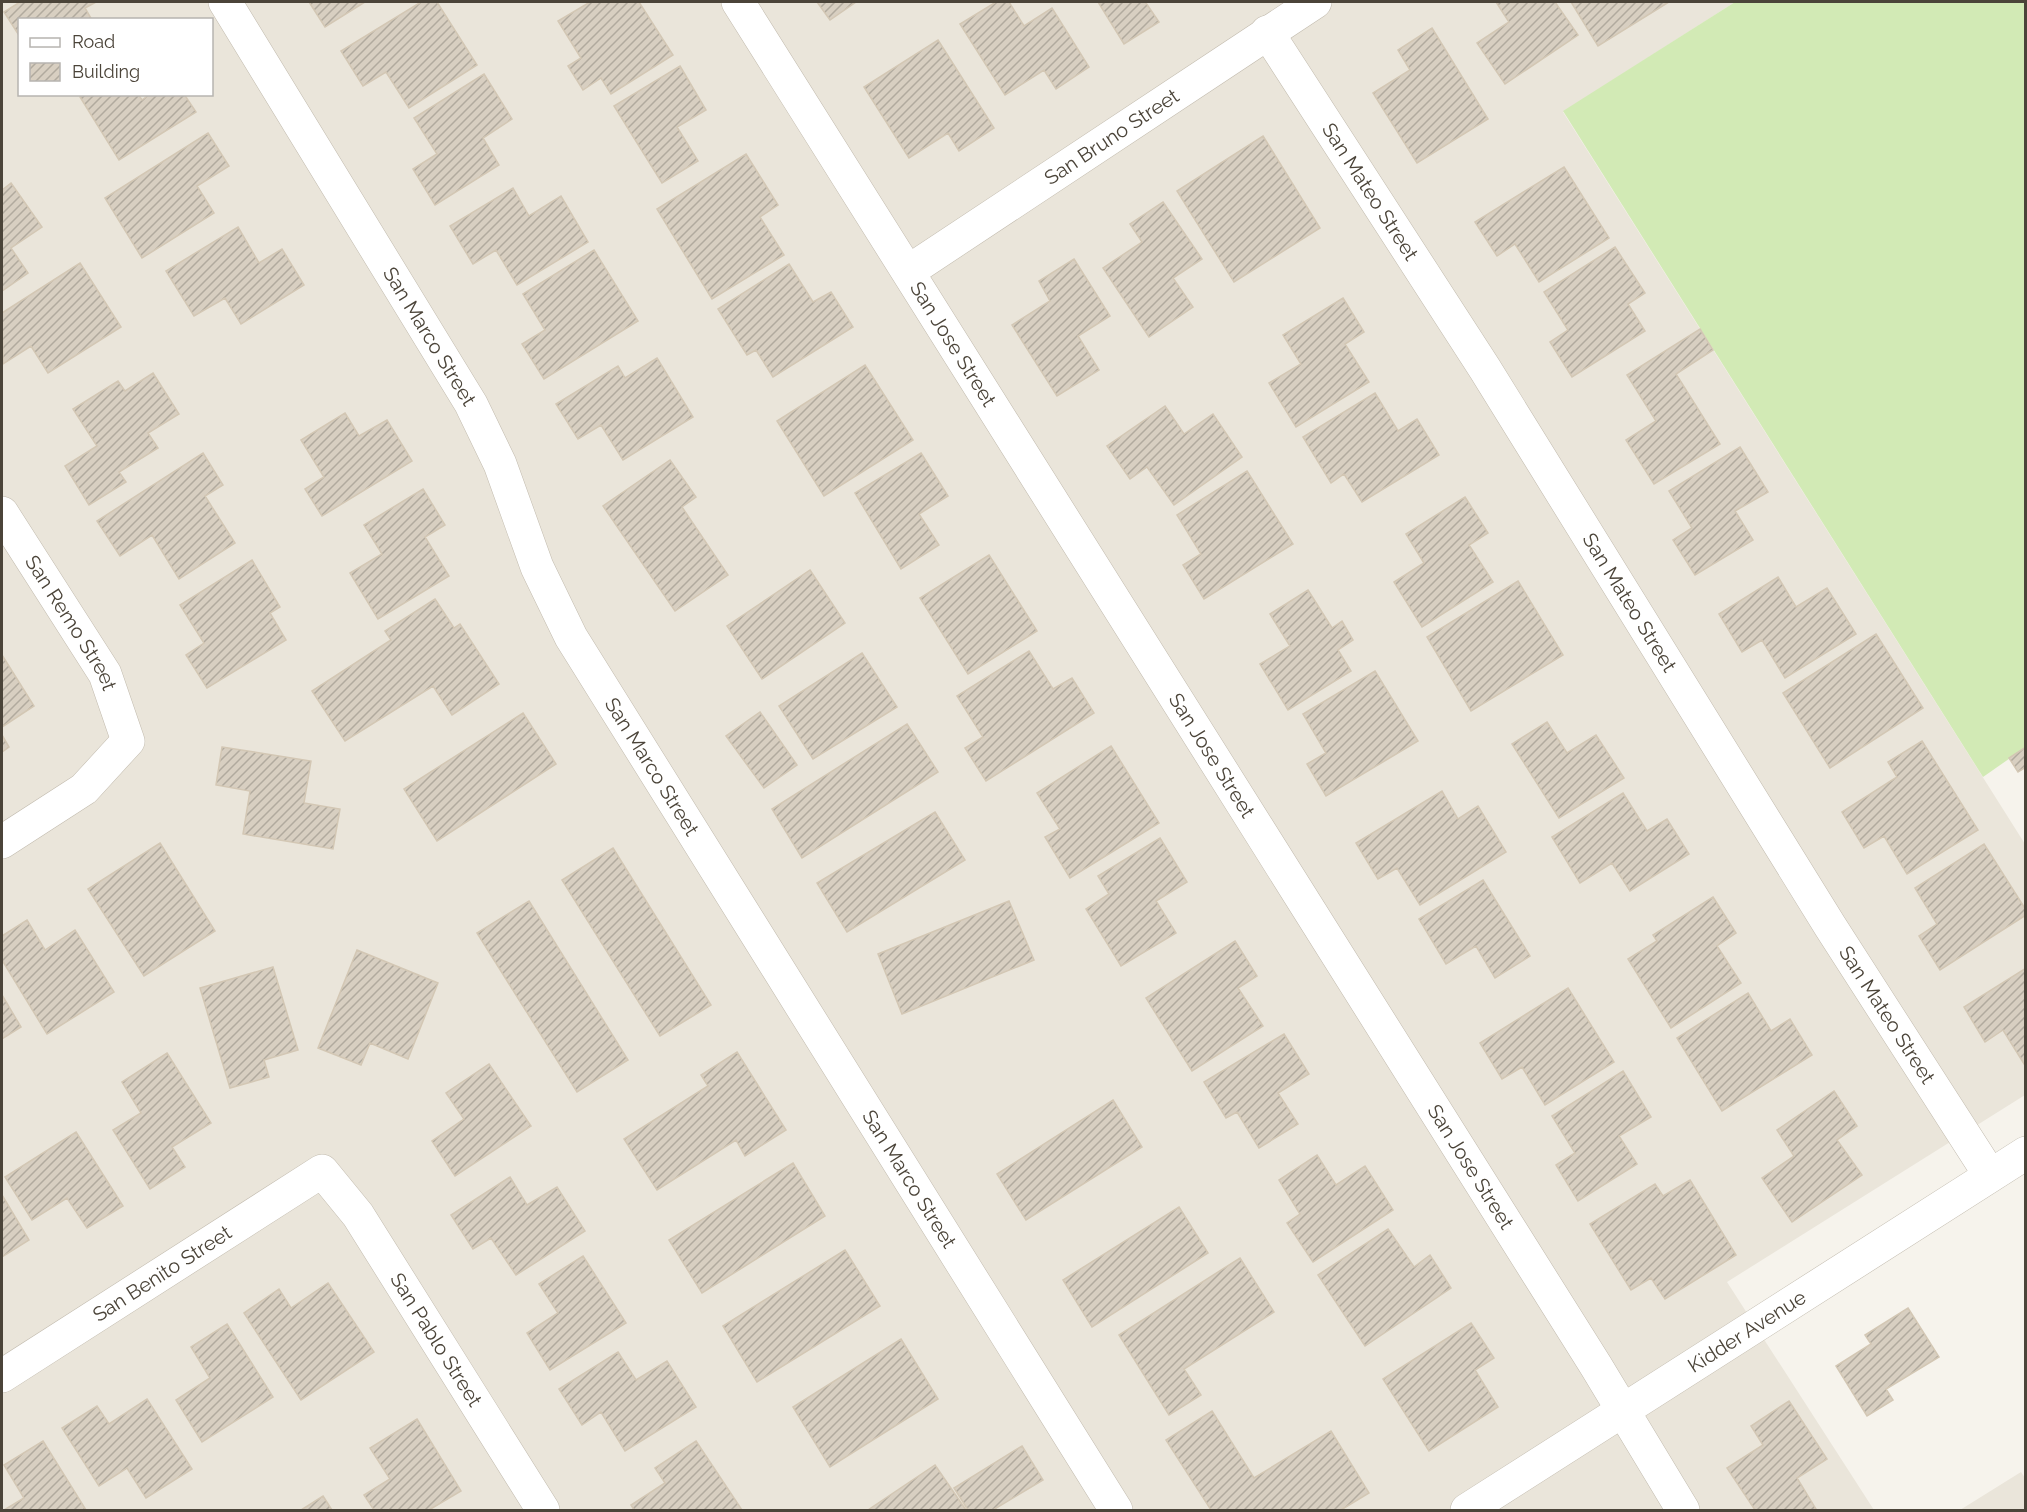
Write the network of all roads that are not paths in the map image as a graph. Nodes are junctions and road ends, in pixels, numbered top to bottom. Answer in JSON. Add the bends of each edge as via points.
{"nodes":[{"id":1,"x":225,"y":2,"type":"edge"},
{"id":2,"x":738,"y":2,"type":"edge"},
{"id":3,"x":1315,"y":2,"type":"edge"},
{"id":4,"x":1267,"y":32,"type":"junction"},
{"id":5,"x":909,"y":271,"type":"junction"},
{"id":6,"x":2,"y":513,"type":"edge"},
{"id":7,"x":2,"y":842,"type":"edge"},
{"id":8,"x":2025,"y":1153,"type":"edge"},
{"id":9,"x":322,"y":1171,"type":"joint"},
{"id":10,"x":1990,"y":1175,"type":"junction"},
{"id":11,"x":2,"y":1376,"type":"edge"},
{"id":12,"x":1623,"y":1409,"type":"junction"},
{"id":13,"x":543,"y":1510,"type":"edge"},
{"id":14,"x":1116,"y":1510,"type":"edge"},
{"id":15,"x":1467,"y":1510,"type":"edge"},
{"id":16,"x":1683,"y":1510,"type":"edge"}],
"edges":[{"from":1,"to":14,"type":"street","name":"San Marco Street","via":[[471,404],[500,464],[537,567],[571,638]]},
{"from":2,"to":5,"type":"street","name":"San Jose Street"},
{"from":3,"to":4,"type":"street","name":"San Bruno Street"},
{"from":4,"to":5,"type":"street","name":"San Bruno Street"},
{"from":4,"to":10,"type":"street","name":"San Mateo Street","via":[[1485,369],[1830,926]]},
{"from":5,"to":12,"type":"street","name":"San Jose Street"},
{"from":6,"to":7,"type":"street","name":"San Remo Street","via":[[105,674],[128,741],[84,789]]},
{"from":8,"to":10,"type":"street","name":"Kidder Avenue"},
{"from":9,"to":11,"type":"street","name":"San Benito Street"},
{"from":9,"to":13,"type":"street","name":"San Pablo Street","via":[[358,1215]]},
{"from":10,"to":12,"type":"street","name":"Kidder Avenue"},
{"from":12,"to":15,"type":"street","name":"Kidder Avenue"},
{"from":12,"to":16,"type":"street","name":"San Jose Street"}]}
